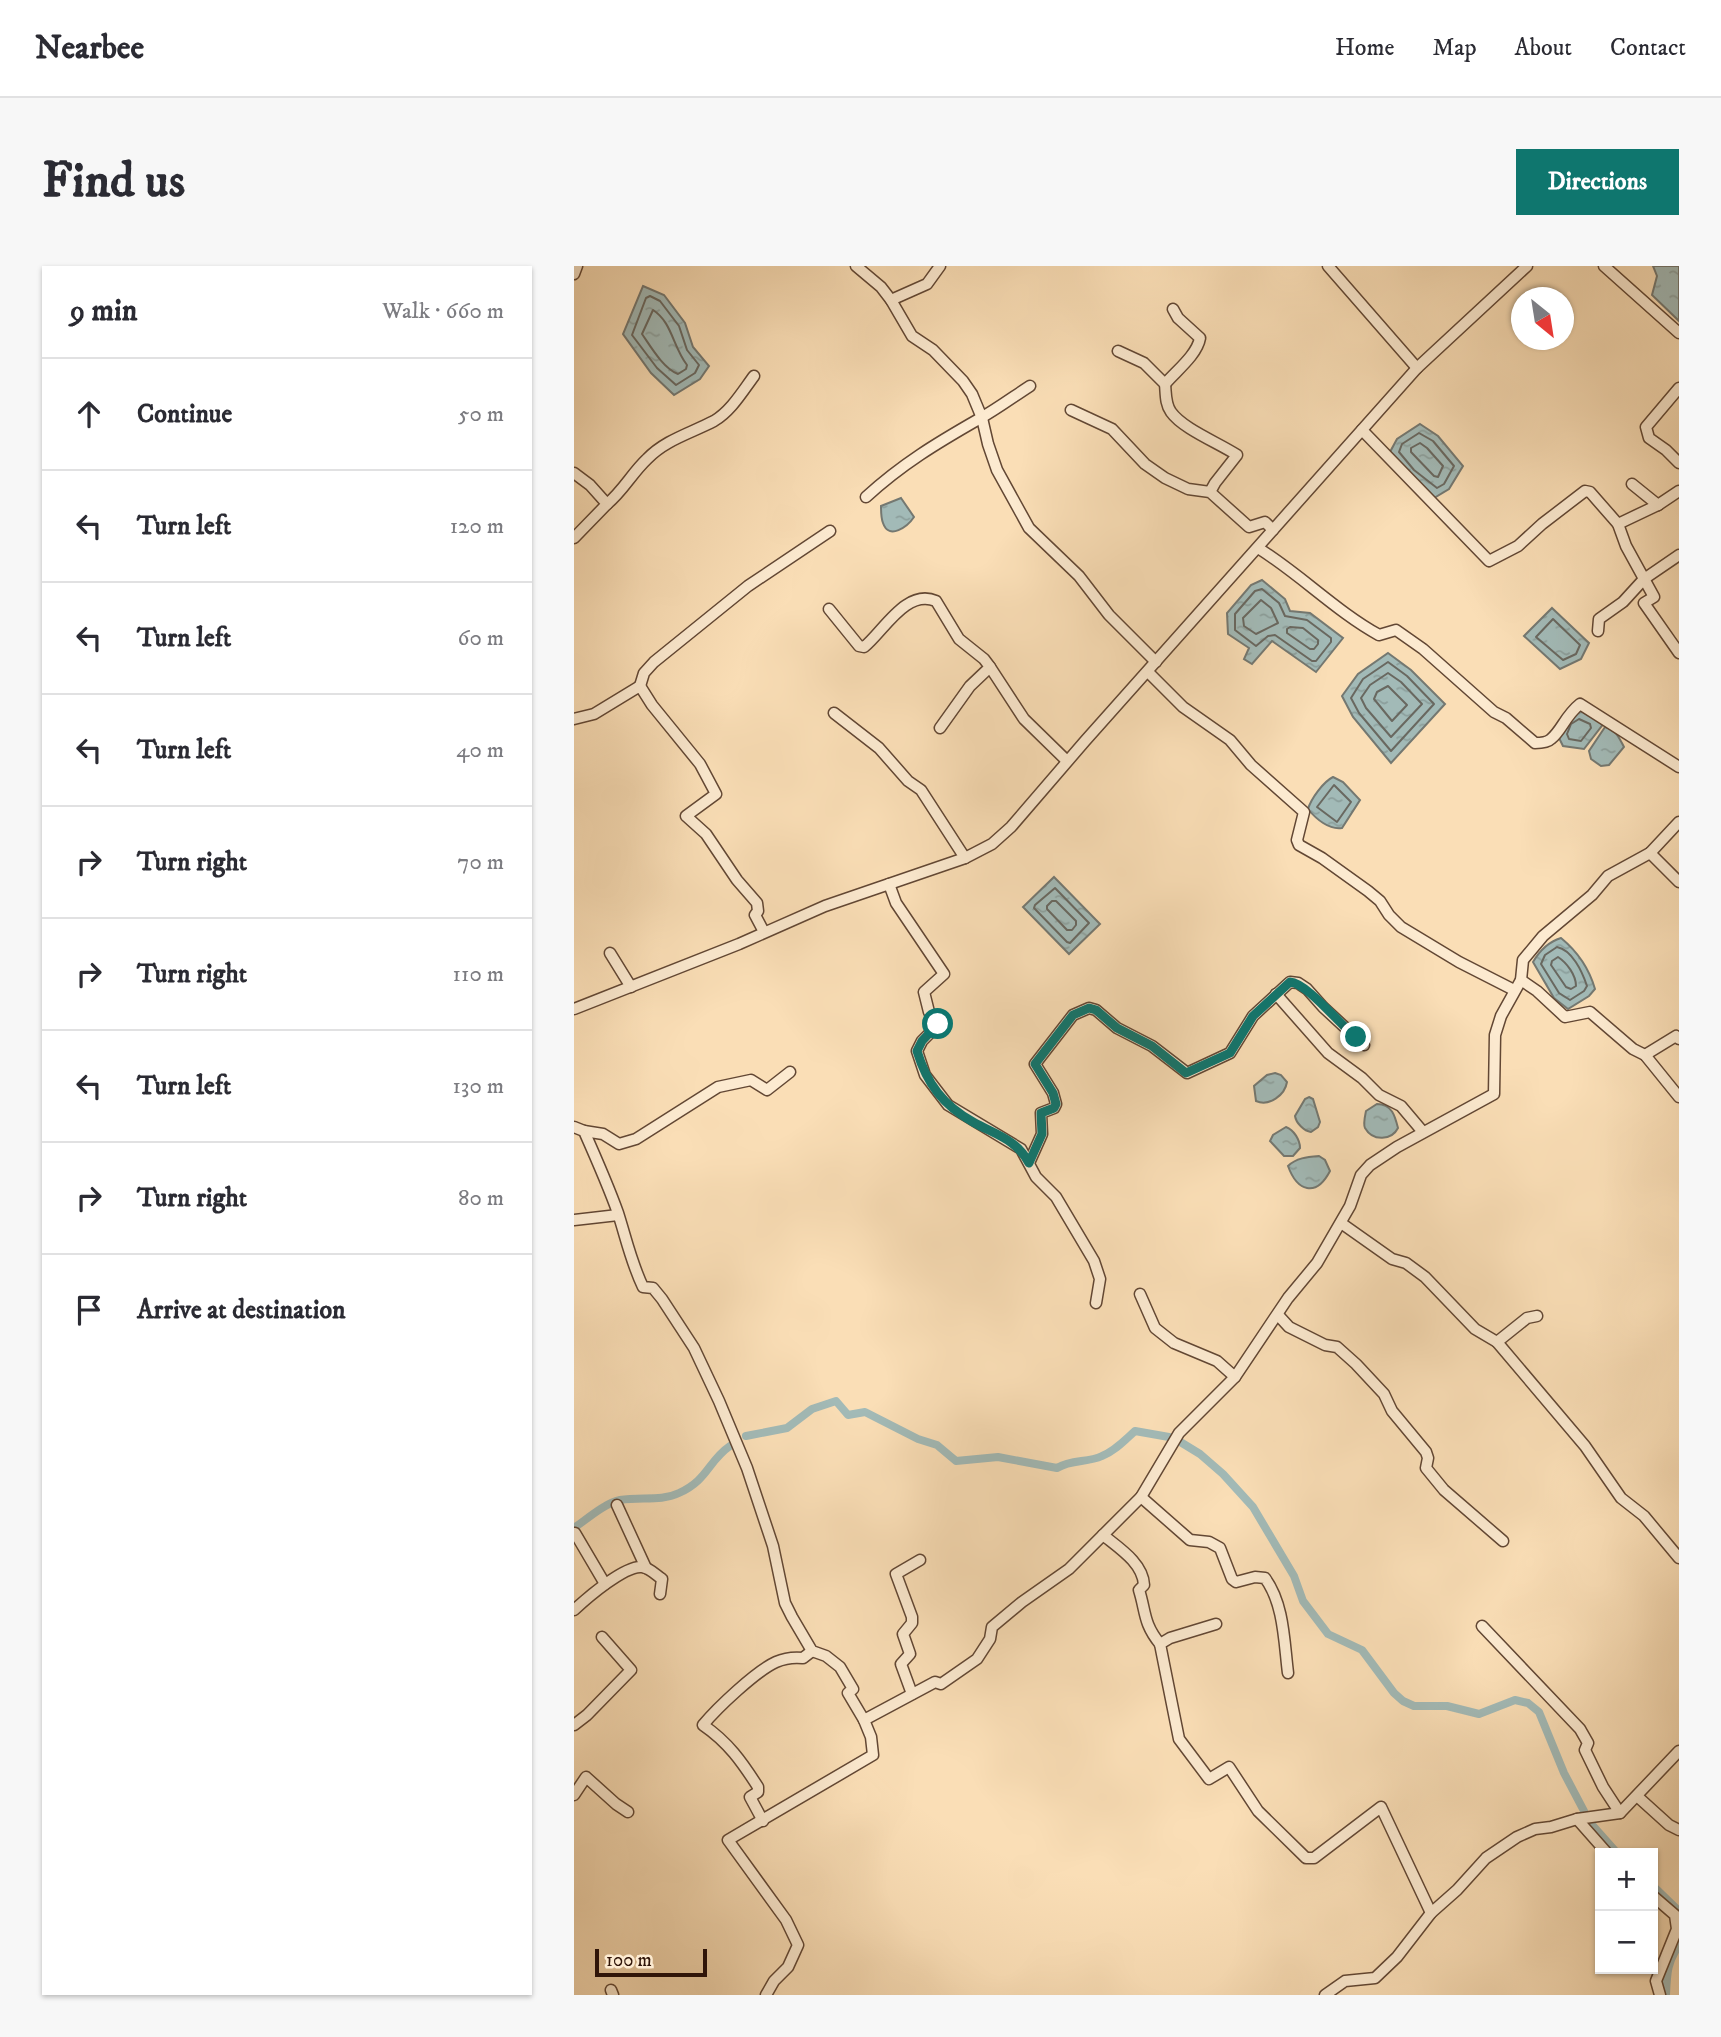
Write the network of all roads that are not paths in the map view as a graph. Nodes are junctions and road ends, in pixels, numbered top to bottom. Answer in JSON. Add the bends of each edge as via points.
{"nodes":[{"id":1,"x":577,"y":266,"type":"edge"},
{"id":2,"x":856,"y":266,"type":"edge"},
{"id":3,"x":940,"y":266,"type":"edge"},
{"id":4,"x":1328,"y":266,"type":"edge"},
{"id":5,"x":1527,"y":266,"type":"edge"},
{"id":6,"x":1604,"y":266,"type":"edge"},
{"id":7,"x":574,"y":274,"type":"edge"},
{"id":8,"x":891,"y":300,"type":"junction"},
{"id":9,"x":1173,"y":309,"type":"dead end"},
{"id":10,"x":1679,"y":333,"type":"edge"},
{"id":11,"x":1118,"y":351,"type":"dead end"},
{"id":12,"x":1417,"y":368,"type":"junction"},
{"id":13,"x":754,"y":376,"type":"dead end"},
{"id":14,"x":1165,"y":384,"type":"junction"},
{"id":15,"x":1030,"y":386,"type":"dead end"},
{"id":16,"x":1679,"y":388,"type":"edge"},
{"id":17,"x":1071,"y":410,"type":"dead end"},
{"id":18,"x":982,"y":418,"type":"junction"},
{"id":19,"x":1362,"y":430,"type":"junction"},
{"id":20,"x":1679,"y":463,"type":"edge"},
{"id":21,"x":574,"y":473,"type":"edge"},
{"id":22,"x":1632,"y":484,"type":"dead end"},
{"id":23,"x":1679,"y":491,"type":"edge"},
{"id":24,"x":1210,"y":492,"type":"junction"},
{"id":25,"x":866,"y":497,"type":"dead end"},
{"id":26,"x":607,"y":504,"type":"junction"},
{"id":27,"x":1658,"y":505,"type":"junction"},
{"id":28,"x":1618,"y":524,"type":"junction"},
{"id":29,"x":1273,"y":530,"type":"junction"},
{"id":30,"x":830,"y":531,"type":"dead end"},
{"id":31,"x":574,"y":538,"type":"edge"},
{"id":32,"x":1258,"y":548,"type":"junction"},
{"id":33,"x":1679,"y":555,"type":"edge"},
{"id":34,"x":1644,"y":579,"type":"junction"},
{"id":35,"x":829,"y":609,"type":"dead end"},
{"id":36,"x":1598,"y":631,"type":"dead end"},
{"id":37,"x":1679,"y":653,"type":"edge"},
{"id":38,"x":1156,"y":662,"type":"junction"},
{"id":39,"x":990,"y":667,"type":"junction"},
{"id":40,"x":1148,"y":671,"type":"junction"},
{"id":41,"x":640,"y":686,"type":"junction"},
{"id":42,"x":834,"y":713,"type":"dead end"},
{"id":43,"x":574,"y":719,"type":"edge"},
{"id":44,"x":940,"y":728,"type":"dead end"},
{"id":45,"x":1067,"y":761,"type":"junction"},
{"id":46,"x":1679,"y":767,"type":"edge"},
{"id":47,"x":1679,"y":822,"type":"edge"},
{"id":48,"x":1650,"y":853,"type":"junction"},
{"id":49,"x":965,"y":858,"type":"junction"},
{"id":50,"x":1679,"y":882,"type":"edge"},
{"id":51,"x":889,"y":884,"type":"junction"},
{"id":52,"x":764,"y":932,"type":"junction"},
{"id":53,"x":610,"y":953,"type":"dead end"},
{"id":54,"x":1521,"y":980,"type":"junction"},
{"id":55,"x":631,"y":987,"type":"junction"},
{"id":56,"x":1514,"y":990,"type":"junction"},
{"id":57,"x":1276,"y":994,"type":"junction"},
{"id":58,"x":574,"y":1010,"type":"edge"},
{"id":59,"x":1679,"y":1039,"type":"edge"},
{"id":60,"x":1364,"y":1045,"type":"dead end"},
{"id":61,"x":1645,"y":1055,"type":"junction"},
{"id":62,"x":790,"y":1072,"type":"dead end"},
{"id":63,"x":1679,"y":1097,"type":"edge"},
{"id":64,"x":579,"y":1129,"type":"edge"},
{"id":65,"x":1423,"y":1132,"type":"junction"},
{"id":66,"x":1029,"y":1163,"type":"junction"},
{"id":67,"x":618,"y":1214,"type":"junction"},
{"id":68,"x":574,"y":1220,"type":"edge"},
{"id":69,"x":1341,"y":1223,"type":"junction"},
{"id":70,"x":1140,"y":1294,"type":"dead end"},
{"id":71,"x":1096,"y":1303,"type":"dead end"},
{"id":72,"x":1278,"y":1315,"type":"junction"},
{"id":73,"x":1536,"y":1316,"type":"dead end"},
{"id":74,"x":1497,"y":1342,"type":"junction"},
{"id":75,"x":1235,"y":1377,"type":"junction"},
{"id":76,"x":1141,"y":1497,"type":"junction"},
{"id":77,"x":617,"y":1505,"type":"dead end"},
{"id":78,"x":575,"y":1532,"type":"edge"},
{"id":79,"x":1103,"y":1535,"type":"junction"},
{"id":80,"x":1503,"y":1541,"type":"dead end"},
{"id":81,"x":1679,"y":1558,"type":"edge"},
{"id":82,"x":920,"y":1560,"type":"dead end"},
{"id":83,"x":646,"y":1568,"type":"junction"},
{"id":84,"x":605,"y":1584,"type":"junction"},
{"id":85,"x":660,"y":1594,"type":"dead end"},
{"id":86,"x":574,"y":1610,"type":"edge"},
{"id":87,"x":1216,"y":1624,"type":"dead end"},
{"id":88,"x":1482,"y":1626,"type":"dead end"},
{"id":89,"x":602,"y":1637,"type":"dead end"},
{"id":90,"x":1160,"y":1644,"type":"junction"},
{"id":91,"x":812,"y":1651,"type":"junction"},
{"id":92,"x":1288,"y":1672,"type":"dead end"},
{"id":93,"x":912,"y":1694,"type":"junction"},
{"id":94,"x":864,"y":1720,"type":"junction"},
{"id":95,"x":574,"y":1725,"type":"edge"},
{"id":96,"x":1679,"y":1751,"type":"edge"},
{"id":97,"x":574,"y":1795,"type":"edge"},
{"id":98,"x":1638,"y":1797,"type":"junction"},
{"id":99,"x":628,"y":1812,"type":"dead end"},
{"id":100,"x":1620,"y":1813,"type":"junction"},
{"id":101,"x":1577,"y":1819,"type":"junction"},
{"id":102,"x":763,"y":1821,"type":"junction"},
{"id":103,"x":1679,"y":1830,"type":"edge"},
{"id":104,"x":1603,"y":1848,"type":"edge"},
{"id":105,"x":1658,"y":1900,"type":"edge"},
{"id":106,"x":1431,"y":1913,"type":"junction"},
{"id":107,"x":766,"y":1995,"type":"edge"},
{"id":108,"x":1325,"y":1995,"type":"edge"},
{"id":109,"x":1660,"y":1995,"type":"edge"}],
"edges":[{"from":1,"to":7,"type":"street"},
{"from":2,"to":8,"type":"street"},
{"from":3,"to":8,"type":"street","via":[[927,284]]},
{"from":4,"to":12,"type":"street"},
{"from":5,"to":12,"type":"street"},
{"from":6,"to":10,"type":"street"},
{"from":8,"to":18,"type":"street","via":[[912,336],[963,381]]},
{"from":9,"to":14,"type":"street","via":[[1200,338]]},
{"from":11,"to":14,"type":"street","via":[[1144,363]]},
{"from":12,"to":19,"type":"street"},
{"from":13,"to":26,"type":"street","via":[[716,419],[647,458]]},
{"from":14,"to":24,"type":"street","via":[[1171,413],[1237,455]]},
{"from":15,"to":18,"type":"street"},
{"from":16,"to":20,"type":"street","via":[[1646,427],[1649,438]]},
{"from":17,"to":24,"type":"street","via":[[1112,429],[1164,478],[1188,489]]},
{"from":18,"to":25,"type":"street","via":[[916,456]]},
{"from":18,"to":38,"type":"street","via":[[997,470],[1029,528]]},
{"from":19,"to":28,"type":"street","via":[[1489,561],[1518,547],[1585,491],[1597,498]]},
{"from":19,"to":29,"type":"street"},
{"from":21,"to":26,"type":"street"},
{"from":22,"to":27,"type":"street"},
{"from":23,"to":27,"type":"street"},
{"from":24,"to":29,"type":"street","via":[[1249,527],[1265,522]]},
{"from":26,"to":31,"type":"street"},
{"from":27,"to":28,"type":"street"},
{"from":28,"to":34,"type":"street"},
{"from":29,"to":32,"type":"street"},
{"from":30,"to":41,"type":"street","via":[[748,586],[654,662]]},
{"from":32,"to":38,"type":"street"},
{"from":32,"to":46,"type":"street","via":[[1363,626],[1379,635],[1396,630],[1423,649],[1535,743],[1552,739],[1580,704]]},
{"from":33,"to":34,"type":"street"},
{"from":34,"to":36,"type":"street","via":[[1599,620]]},
{"from":34,"to":37,"type":"street","via":[[1654,597],[1644,603]]},
{"from":35,"to":39,"type":"street","via":[[863,647],[909,603],[929,598],[945,613],[959,639]]},
{"from":38,"to":40,"type":"street"},
{"from":39,"to":44,"type":"street"},
{"from":39,"to":45,"type":"street","via":[[1024,719]]},
{"from":40,"to":45,"type":"street"},
{"from":40,"to":56,"type":"street","via":[[1183,707],[1230,740],[1304,812],[1299,845],[1368,891],[1401,927]]},
{"from":41,"to":43,"type":"street","via":[[594,714]]},
{"from":41,"to":52,"type":"street","via":[[700,764],[716,793],[686,816],[706,834],[757,903],[755,915]]},
{"from":42,"to":49,"type":"street","via":[[921,790]]},
{"from":45,"to":49,"type":"street","via":[[1011,827]]},
{"from":47,"to":48,"type":"street"},
{"from":48,"to":50,"type":"street"},
{"from":48,"to":54,"type":"street","via":[[1608,876],[1543,936],[1523,960]]},
{"from":49,"to":51,"type":"street"},
{"from":51,"to":52,"type":"street"},
{"from":51,"to":66,"type":"street","via":[[896,903],[944,974],[924,993],[938,1025],[917,1051],[925,1075],[948,1105],[1021,1149]]},
{"from":52,"to":55,"type":"street"},
{"from":53,"to":55,"type":"street"},
{"from":54,"to":56,"type":"street"},
{"from":54,"to":61,"type":"street","via":[[1565,1017],[1590,1012]]},
{"from":55,"to":58,"type":"street"},
{"from":56,"to":65,"type":"street","via":[[1495,1035],[1494,1094]]},
{"from":57,"to":60,"type":"street","via":[[1290,982],[1298,983]]},
{"from":57,"to":65,"type":"street","via":[[1328,1053],[1379,1095],[1401,1106]]},
{"from":57,"to":66,"type":"street","via":[[1253,1016],[1230,1053],[1186,1073],[1096,1010],[1077,1012],[1035,1064],[1056,1104],[1041,1113],[1042,1134]]},
{"from":59,"to":61,"type":"street","via":[[1676,1036]]},
{"from":61,"to":63,"type":"street"},
{"from":62,"to":64,"type":"street","via":[[767,1090],[751,1080],[718,1087],[636,1139],[619,1144],[603,1134]]},
{"from":64,"to":67,"type":"street","via":[[602,1169]]},
{"from":65,"to":69,"type":"street","via":[[1370,1165],[1361,1175]]},
{"from":66,"to":71,"type":"street","via":[[1056,1197],[1094,1261],[1100,1279]]},
{"from":67,"to":68,"type":"street"},
{"from":67,"to":91,"type":"street","via":[[643,1287],[653,1289],[662,1299],[694,1348],[719,1401],[773,1546],[785,1603]]},
{"from":69,"to":72,"type":"street"},
{"from":69,"to":74,"type":"street","via":[[1425,1277],[1475,1329]]},
{"from":70,"to":75,"type":"street","via":[[1155,1328]]},
{"from":72,"to":75,"type":"street"},
{"from":72,"to":80,"type":"street","via":[[1303,1334],[1337,1347],[1356,1364],[1426,1452],[1426,1468],[1444,1490]]},
{"from":73,"to":74,"type":"street"},
{"from":74,"to":81,"type":"street","via":[[1591,1454],[1621,1498]]},
{"from":75,"to":76,"type":"street","via":[[1179,1433]]},
{"from":76,"to":79,"type":"street"},
{"from":76,"to":92,"type":"street","via":[[1191,1540],[1220,1548],[1236,1582],[1265,1578],[1278,1601]]},
{"from":77,"to":83,"type":"street"},
{"from":78,"to":84,"type":"street"},
{"from":79,"to":90,"type":"street","via":[[1128,1555],[1144,1580],[1139,1590],[1145,1619]]},
{"from":79,"to":93,"type":"street","via":[[1069,1569],[992,1627],[977,1658],[941,1684],[935,1682]]},
{"from":82,"to":93,"type":"street","via":[[896,1574],[912,1617],[903,1634],[910,1656],[901,1664]]},
{"from":83,"to":84,"type":"street","via":[[637,1567]]},
{"from":83,"to":85,"type":"street","via":[[662,1579]]},
{"from":84,"to":86,"type":"street"},
{"from":87,"to":90,"type":"street"},
{"from":88,"to":100,"type":"street","via":[[1580,1729],[1592,1767]]},
{"from":89,"to":95,"type":"street","via":[[631,1670]]},
{"from":90,"to":106,"type":"street","via":[[1179,1739],[1209,1779],[1229,1768],[1258,1811],[1306,1858],[1314,1858],[1381,1807]]},
{"from":91,"to":94,"type":"street","via":[[840,1667]]},
{"from":91,"to":102,"type":"street","via":[[803,1658],[773,1663],[703,1726],[740,1757],[758,1787],[750,1797]]},
{"from":93,"to":94,"type":"street"},
{"from":94,"to":102,"type":"street","via":[[873,1755]]},
{"from":96,"to":98,"type":"street"},
{"from":97,"to":99,"type":"street","via":[[586,1777]]},
{"from":98,"to":100,"type":"street"},
{"from":98,"to":103,"type":"street"},
{"from":100,"to":101,"type":"street"},
{"from":101,"to":104,"type":"street"},
{"from":101,"to":106,"type":"street","via":[[1517,1837],[1486,1858]]},
{"from":102,"to":107,"type":"street","via":[[728,1840],[799,1945]]},
{"from":105,"to":109,"type":"street","via":[[1675,1915],[1677,1929],[1656,1981]]},
{"from":106,"to":108,"type":"street","via":[[1375,1978],[1345,1981]]}]}
